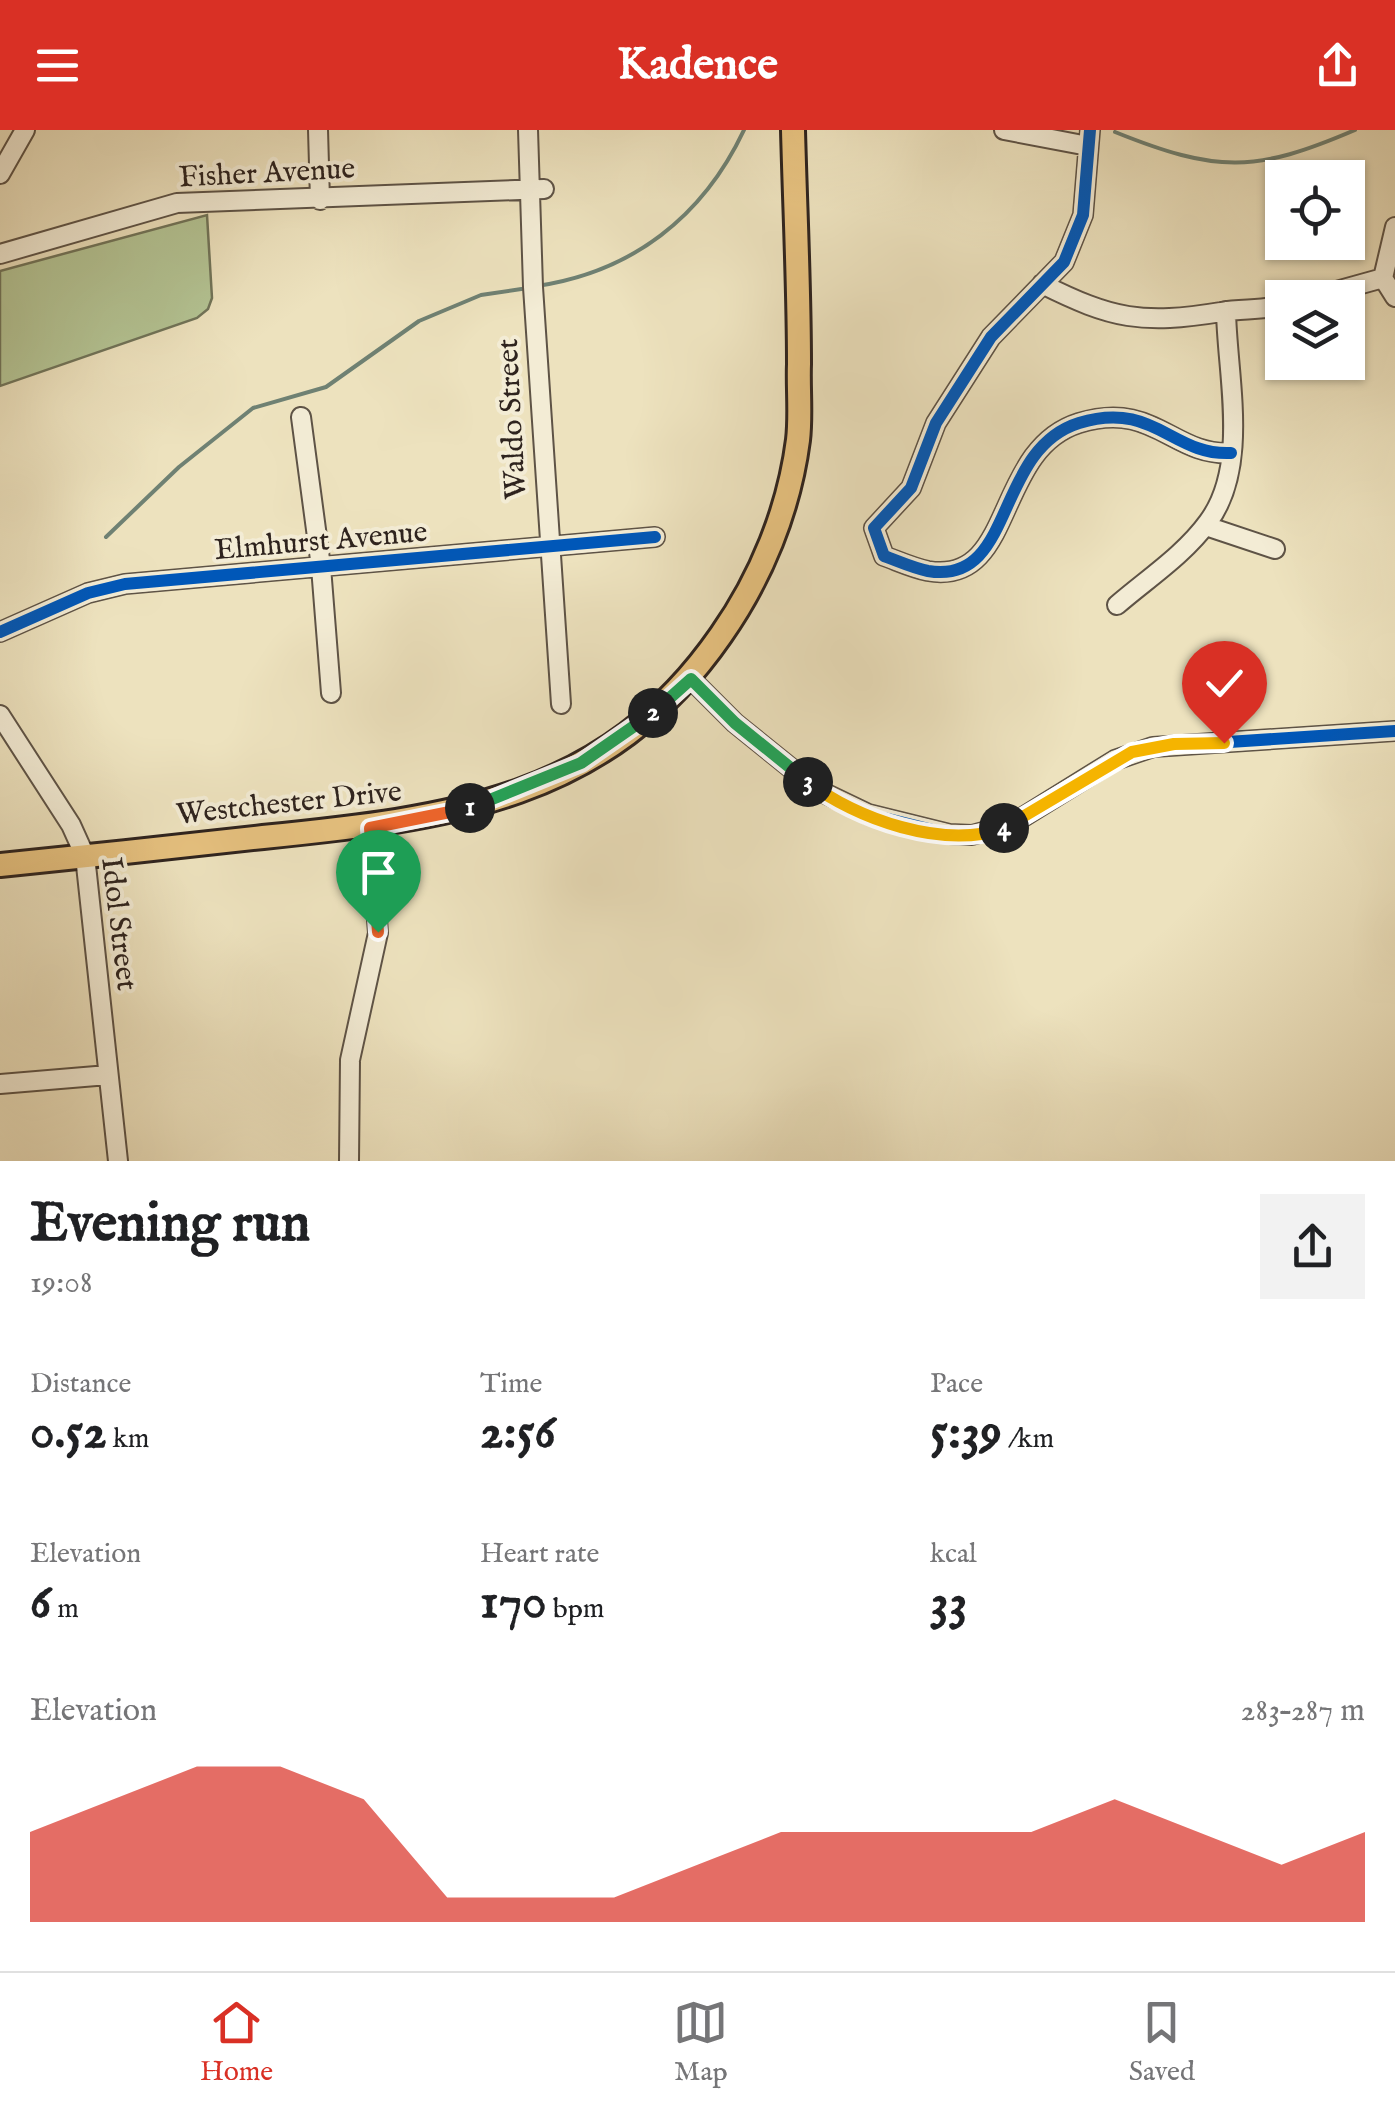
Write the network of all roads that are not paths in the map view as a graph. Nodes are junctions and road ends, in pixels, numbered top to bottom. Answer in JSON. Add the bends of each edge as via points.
{"nodes":[{"id":1,"x":25,"y":130,"type":"edge"},
{"id":2,"x":318,"y":130,"type":"edge"},
{"id":3,"x":528,"y":130,"type":"edge"},
{"id":4,"x":793,"y":130,"type":"edge"},
{"id":5,"x":1004,"y":130,"type":"edge"},
{"id":6,"x":1089,"y":138,"type":"edge"},
{"id":7,"x":0,"y":174,"type":"edge"},
{"id":8,"x":537,"y":189,"type":"junction"},
{"id":9,"x":320,"y":200,"type":"junction"},
{"id":10,"x":1395,"y":227,"type":"edge"},
{"id":11,"x":0,"y":254,"type":"edge"},
{"id":12,"x":1383,"y":278,"type":"junction"},
{"id":13,"x":1365,"y":283,"type":"edge"},
{"id":14,"x":1042,"y":284,"type":"junction"},
{"id":15,"x":1395,"y":297,"type":"edge"},
{"id":16,"x":1265,"y":310,"type":"edge"},
{"id":17,"x":1226,"y":311,"type":"junction"},
{"id":18,"x":301,"y":417,"type":"dead end"},
{"id":19,"x":1231,"y":453,"type":"junction"},
{"id":20,"x":1206,"y":526,"type":"junction"},
{"id":21,"x":655,"y":537,"type":"dead end"},
{"id":22,"x":548,"y":548,"type":"junction"},
{"id":23,"x":1275,"y":548,"type":"dead end"},
{"id":24,"x":321,"y":567,"type":"junction"},
{"id":25,"x":1117,"y":605,"type":"dead end"},
{"id":26,"x":0,"y":632,"type":"edge"},
{"id":27,"x":691,"y":679,"type":"junction"},
{"id":28,"x":331,"y":692,"type":"dead end"},
{"id":29,"x":561,"y":704,"type":"dead end"},
{"id":30,"x":0,"y":716,"type":"edge"},
{"id":31,"x":1395,"y":732,"type":"edge"},
{"id":32,"x":370,"y":828,"type":"junction"},
{"id":33,"x":84,"y":856,"type":"junction"},
{"id":34,"x":0,"y":865,"type":"edge"},
{"id":35,"x":108,"y":1075,"type":"junction"},
{"id":36,"x":0,"y":1084,"type":"edge"},
{"id":37,"x":118,"y":1161,"type":"edge"},
{"id":38,"x":349,"y":1161,"type":"edge"}],
"edges":[{"from":1,"to":7,"type":"street"},
{"from":2,"to":9,"type":"street"},
{"from":3,"to":8,"type":"street","name":"Waldo Street"},
{"from":4,"to":27,"type":"main road","name":"Westchester Drive","via":[[798,439],[782,516],[744,602]]},
{"from":5,"to":6,"type":"street"},
{"from":6,"to":14,"type":"street","via":[[1083,216],[1064,262]]},
{"from":8,"to":9,"type":"street","name":"Fisher Avenue"},
{"from":8,"to":22,"type":"street","name":"Waldo Street"},
{"from":9,"to":11,"type":"street","name":"Fisher Avenue","via":[[178,203]]},
{"from":10,"to":12,"type":"street"},
{"from":12,"to":13,"type":"street"},
{"from":12,"to":15,"type":"street"},
{"from":14,"to":17,"type":"street","via":[[1100,313],[1161,319]]},
{"from":14,"to":19,"type":"street","via":[[991,337],[954,392],[910,488],[878,523],[884,556],[927,571],[974,562],[1000,526],[1031,455],[1063,429],[1084,422],[1120,415],[1142,419],[1193,446]]},
{"from":16,"to":17,"type":"street"},
{"from":17,"to":19,"type":"street"},
{"from":18,"to":24,"type":"street"},
{"from":19,"to":20,"type":"street"},
{"from":20,"to":23,"type":"street"},
{"from":20,"to":25,"type":"street"},
{"from":21,"to":22,"type":"street","name":"Elmhurst Avenue"},
{"from":22,"to":24,"type":"street","name":"Elmhurst Avenue"},
{"from":22,"to":29,"type":"street","name":"Waldo Street"},
{"from":24,"to":26,"type":"street","name":"Elmhurst Avenue","via":[[106,587]]},
{"from":24,"to":28,"type":"street"},
{"from":27,"to":31,"type":"street","via":[[818,790],[868,814],[948,834],[1012,824],[1114,760],[1153,747]]},
{"from":27,"to":32,"type":"main road","name":"Westchester Drive","via":[[624,735],[542,782],[452,814]]},
{"from":30,"to":33,"type":"street","name":"Idol Street"},
{"from":32,"to":33,"type":"main road","name":"Westchester Drive"},
{"from":32,"to":38,"type":"street","via":[[378,932],[350,1060]]},
{"from":33,"to":34,"type":"main road","name":"Westchester Drive"},
{"from":33,"to":35,"type":"street","name":"Idol Street"},
{"from":35,"to":36,"type":"street"},
{"from":35,"to":37,"type":"street","name":"Idol Street"}]}
